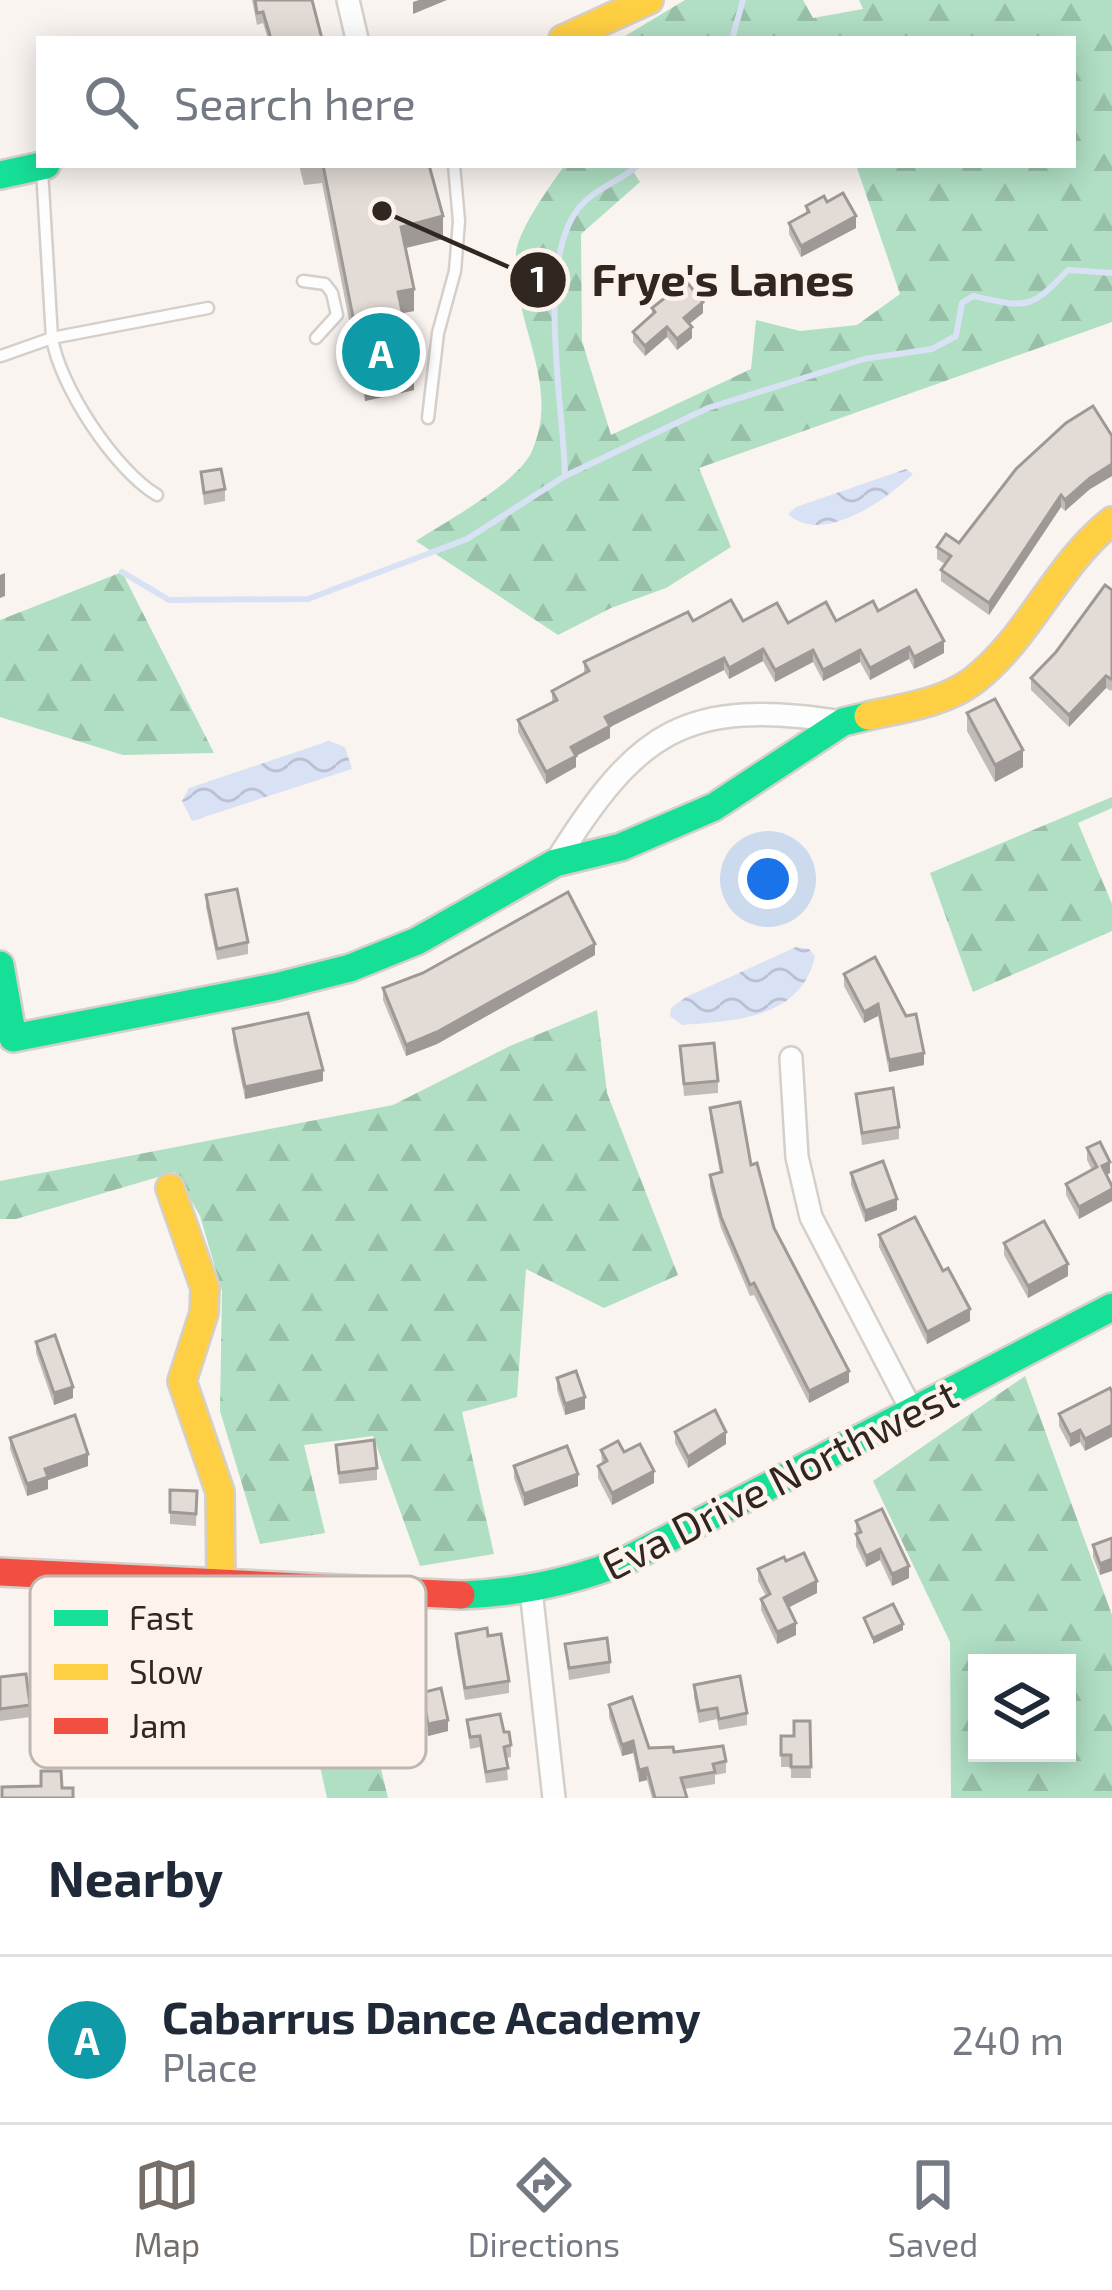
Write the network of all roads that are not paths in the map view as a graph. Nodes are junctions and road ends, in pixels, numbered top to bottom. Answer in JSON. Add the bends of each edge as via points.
{"nodes":[{"id":1,"x":349,"y":0,"type":"edge"},
{"id":2,"x":643,"y":2,"type":"edge"},
{"id":3,"x":356,"y":36,"type":"edge"},
{"id":4,"x":569,"y":36,"type":"edge"},
{"id":5,"x":36,"y":168,"type":"edge"},
{"id":6,"x":44,"y":168,"type":"edge"},
{"id":7,"x":454,"y":168,"type":"edge"},
{"id":8,"x":0,"y":176,"type":"edge"},
{"id":9,"x":303,"y":280,"type":"dead end"},
{"id":10,"x":208,"y":308,"type":"dead end"},
{"id":11,"x":52,"y":338,"type":"junction"},
{"id":12,"x":316,"y":338,"type":"dead end"},
{"id":13,"x":2,"y":356,"type":"edge"},
{"id":14,"x":428,"y":418,"type":"dead end"},
{"id":15,"x":158,"y":495,"type":"dead end"},
{"id":16,"x":1112,"y":521,"type":"edge"},
{"id":17,"x":843,"y":722,"type":"junction"},
{"id":18,"x":555,"y":863,"type":"junction"},
{"id":19,"x":0,"y":965,"type":"edge"},
{"id":20,"x":791,"y":1058,"type":"dead end"},
{"id":21,"x":170,"y":1188,"type":"dead end"},
{"id":22,"x":1112,"y":1307,"type":"edge"},
{"id":23,"x":912,"y":1412,"type":"junction"},
{"id":24,"x":0,"y":1572,"type":"edge"},
{"id":25,"x":98,"y":1576,"type":"edge"},
{"id":26,"x":221,"y":1576,"type":"edge"},
{"id":27,"x":531,"y":1590,"type":"junction"},
{"id":28,"x":426,"y":1594,"type":"edge"},
{"id":29,"x":554,"y":1798,"type":"edge"}],
"edges":[{"from":1,"to":3,"type":"street"},
{"from":2,"to":4,"type":"street"},
{"from":5,"to":8,"type":"street"},
{"from":6,"to":11,"type":"lane"},
{"from":7,"to":14,"type":"lane","via":[[455,271]]},
{"from":9,"to":12,"type":"lane","via":[[325,284],[337,315]]},
{"from":10,"to":11,"type":"lane"},
{"from":11,"to":13,"type":"lane"},
{"from":11,"to":15,"type":"lane","via":[[68,389],[112,453]]},
{"from":16,"to":17,"type":"street","via":[[972,682],[941,698]]},
{"from":17,"to":18,"type":"street","via":[[714,807],[621,847]]},
{"from":17,"to":18,"type":"street","via":[[743,713],[669,734],[617,773]]},
{"from":18,"to":19,"type":"street","via":[[417,941],[350,968],[14,1038]]},
{"from":20,"to":23,"type":"street","via":[[797,1157],[812,1217]]},
{"from":21,"to":26,"type":"street","via":[[205,1288],[205,1313],[182,1381],[220,1492]]},
{"from":22,"to":23,"type":"street","name":"Eva Drive Northwest"},
{"from":23,"to":27,"type":"street","name":"Eva Drive Northwest","via":[[618,1564]]},
{"from":24,"to":25,"type":"street","name":"Eva Drive Northwest"},
{"from":27,"to":28,"type":"street","name":"Eva Drive Northwest"},
{"from":27,"to":29,"type":"street"}]}
